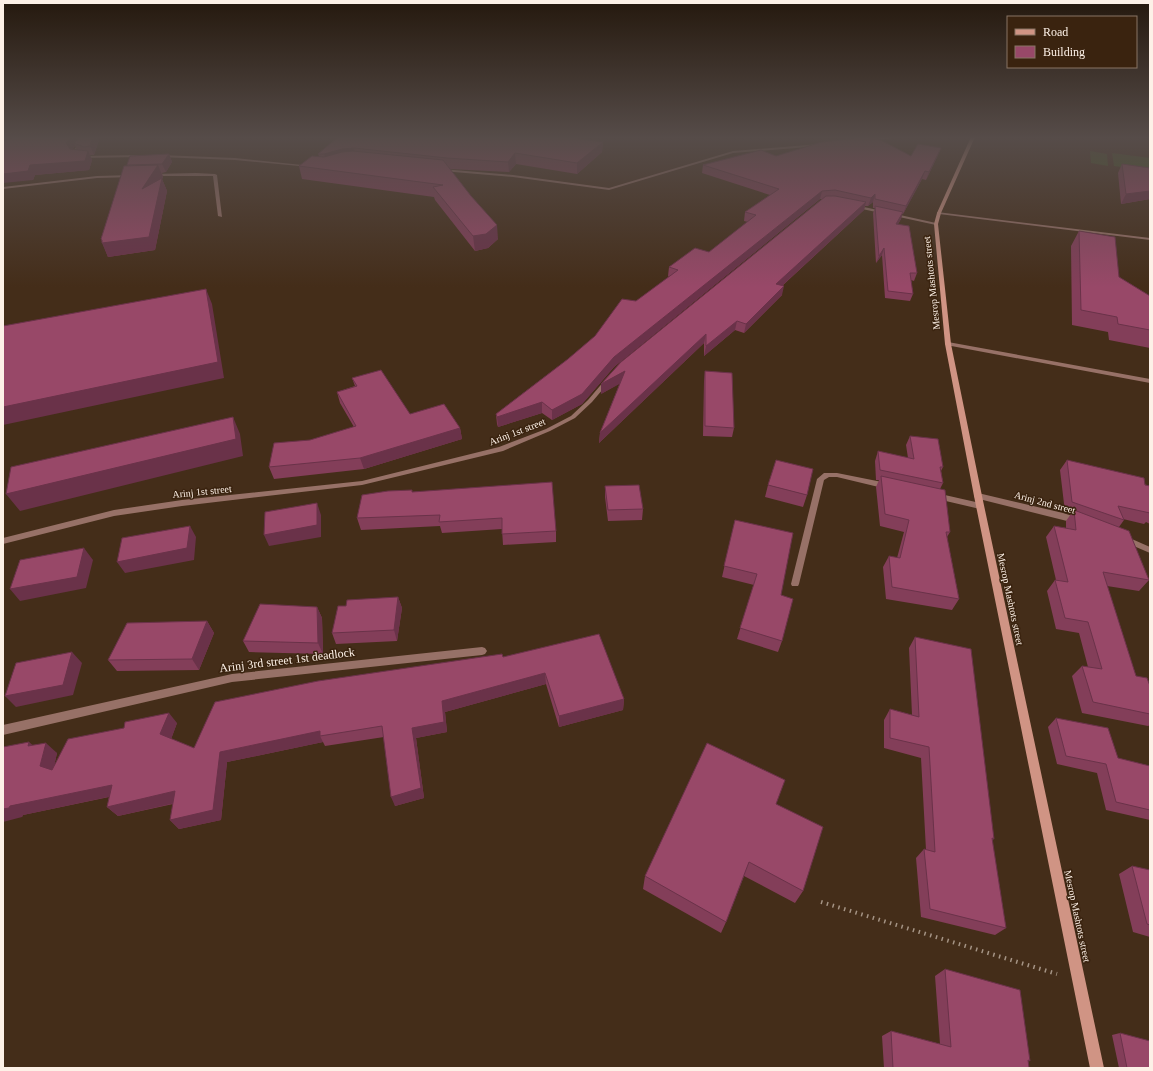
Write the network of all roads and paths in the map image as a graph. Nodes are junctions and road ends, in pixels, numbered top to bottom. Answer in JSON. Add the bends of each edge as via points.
{"nodes":[{"id":1,"x":216,"y":187,"type":"edge"},
{"id":2,"x":594,"y":187,"type":"edge"},
{"id":3,"x":616,"y":187,"type":"edge"},
{"id":4,"x":951,"y":187,"type":"edge"},
{"id":5,"x":848,"y":204,"type":"edge"},
{"id":6,"x":939,"y":213,"type":"junction"},
{"id":7,"x":220,"y":216,"type":"dead end"},
{"id":8,"x":936,"y":224,"type":"junction"},
{"id":9,"x":1150,"y":239,"type":"edge"},
{"id":10,"x":948,"y":344,"type":"junction"},
{"id":11,"x":613,"y":375,"type":"edge"},
{"id":12,"x":1150,"y":381,"type":"edge"},
{"id":13,"x":897,"y":488,"type":"edge"},
{"id":14,"x":927,"y":494,"type":"edge"},
{"id":15,"x":978,"y":496,"type":"junction"},
{"id":16,"x":980,"y":506,"type":"junction"},
{"id":17,"x":1086,"y":524,"type":"edge"},
{"id":18,"x":1115,"y":535,"type":"edge"},
{"id":19,"x":3,"y":541,"type":"edge"},
{"id":20,"x":1150,"y":550,"type":"edge"},
{"id":21,"x":795,"y":584,"type":"dead end"},
{"id":22,"x":482,"y":651,"type":"dead end"},
{"id":23,"x":3,"y":730,"type":"edge"},
{"id":24,"x":821,"y":902,"type":"dead end"},
{"id":25,"x":1080,"y":982,"type":"junction"},
{"id":26,"x":1097,"y":1068,"type":"edge"}],
"edges":[{"from":1,"to":7,"type":"street"},
{"from":2,"to":3,"type":"street","via":[[609,189]]},
{"from":4,"to":6,"type":"street","name":"Mesrop Mashtots street"},
{"from":5,"to":8,"type":"street"},
{"from":6,"to":8,"type":"street","name":"Mesrop Mashtots street"},
{"from":6,"to":9,"type":"street"},
{"from":8,"to":10,"type":"street","name":"Mesrop Mashtots street"},
{"from":10,"to":12,"type":"street"},
{"from":10,"to":15,"type":"street","name":"Mesrop Mashtots street"},
{"from":11,"to":19,"type":"street","name":"Arinj 1st street","via":[[573,417],[502,450],[362,483],[114,513]]},
{"from":13,"to":21,"type":"street","via":[[837,475],[827,475],[821,479]]},
{"from":14,"to":16,"type":"street"},
{"from":15,"to":16,"type":"street","name":"Mesrop Mashtots street"},
{"from":15,"to":17,"type":"street","name":"Arinj 2nd street"},
{"from":16,"to":25,"type":"street","name":"Mesrop Mashtots street"},
{"from":18,"to":20,"type":"street"},
{"from":22,"to":23,"type":"street","name":"Arinj 3rd street 1st deadlock","via":[[232,678]]},
{"from":24,"to":25,"type":"path"},
{"from":25,"to":26,"type":"street","name":"Mesrop Mashtots street"}]}
